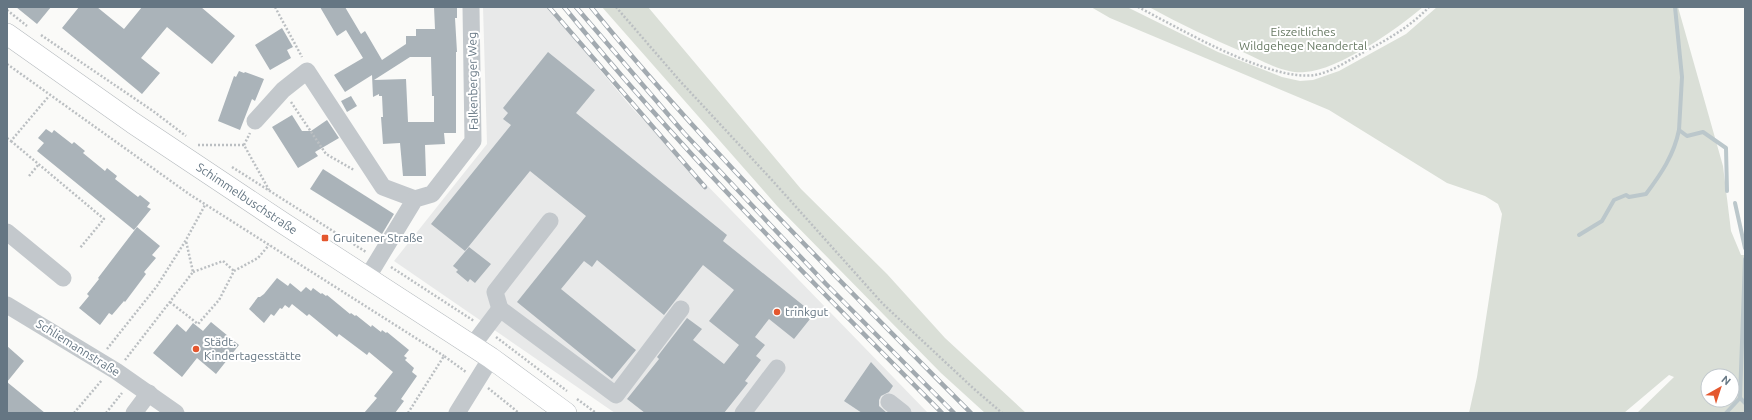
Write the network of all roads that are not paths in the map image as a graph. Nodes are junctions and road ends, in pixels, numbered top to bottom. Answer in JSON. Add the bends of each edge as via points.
{"nodes":[{"id":1,"x":472,"y":7,"type":"edge"},
{"id":2,"x":7,"y":34,"type":"edge"},
{"id":3,"x":255,"y":121,"type":"dead end"},
{"id":4,"x":415,"y":199,"type":"junction"},
{"id":5,"x":550,"y":221,"type":"dead end"},
{"id":6,"x":7,"y":232,"type":"edge"},
{"id":7,"x":63,"y":278,"type":"dead end"},
{"id":8,"x":367,"y":278,"type":"junction"},
{"id":9,"x":7,"y":305,"type":"edge"},
{"id":10,"x":500,"y":309,"type":"junction"},
{"id":11,"x":681,"y":309,"type":"dead end"},
{"id":12,"x":472,"y":346,"type":"junction"},
{"id":13,"x":491,"y":358,"type":"junction"},
{"id":14,"x":777,"y":368,"type":"dead end"},
{"id":15,"x":149,"y":393,"type":"junction"},
{"id":16,"x":571,"y":402,"type":"edge"},
{"id":17,"x":888,"y":402,"type":"dead end"},
{"id":18,"x":134,"y":413,"type":"edge"},
{"id":19,"x":176,"y":413,"type":"edge"},
{"id":20,"x":457,"y":413,"type":"edge"},
{"id":21,"x":743,"y":413,"type":"edge"},
{"id":22,"x":902,"y":413,"type":"edge"}],
"edges":[{"from":1,"to":4,"type":"street","name":"Falkenberger Weg","via":[[474,141],[432,194]]},
{"from":2,"to":8,"type":"main road","name":"Schimmelbuschstraße","via":[[133,123]]},
{"from":3,"to":4,"type":"street","via":[[283,90],[307,71],[383,187]]},
{"from":4,"to":8,"type":"street"},
{"from":5,"to":10,"type":"street","via":[[494,292]]},
{"from":6,"to":7,"type":"street"},
{"from":8,"to":12,"type":"main road","name":"Schimmelbuschstraße"},
{"from":9,"to":15,"type":"street","name":"Schliemannstraße"},
{"from":10,"to":11,"type":"street","via":[[616,395]]},
{"from":10,"to":12,"type":"street"},
{"from":12,"to":13,"type":"main road","name":"Schimmelbuschstraße"},
{"from":13,"to":16,"type":"main road"},
{"from":13,"to":20,"type":"street"},
{"from":14,"to":21,"type":"street"},
{"from":15,"to":18,"type":"street"},
{"from":15,"to":19,"type":"street","name":"Schliemannstraße"},
{"from":17,"to":22,"type":"street"}]}
